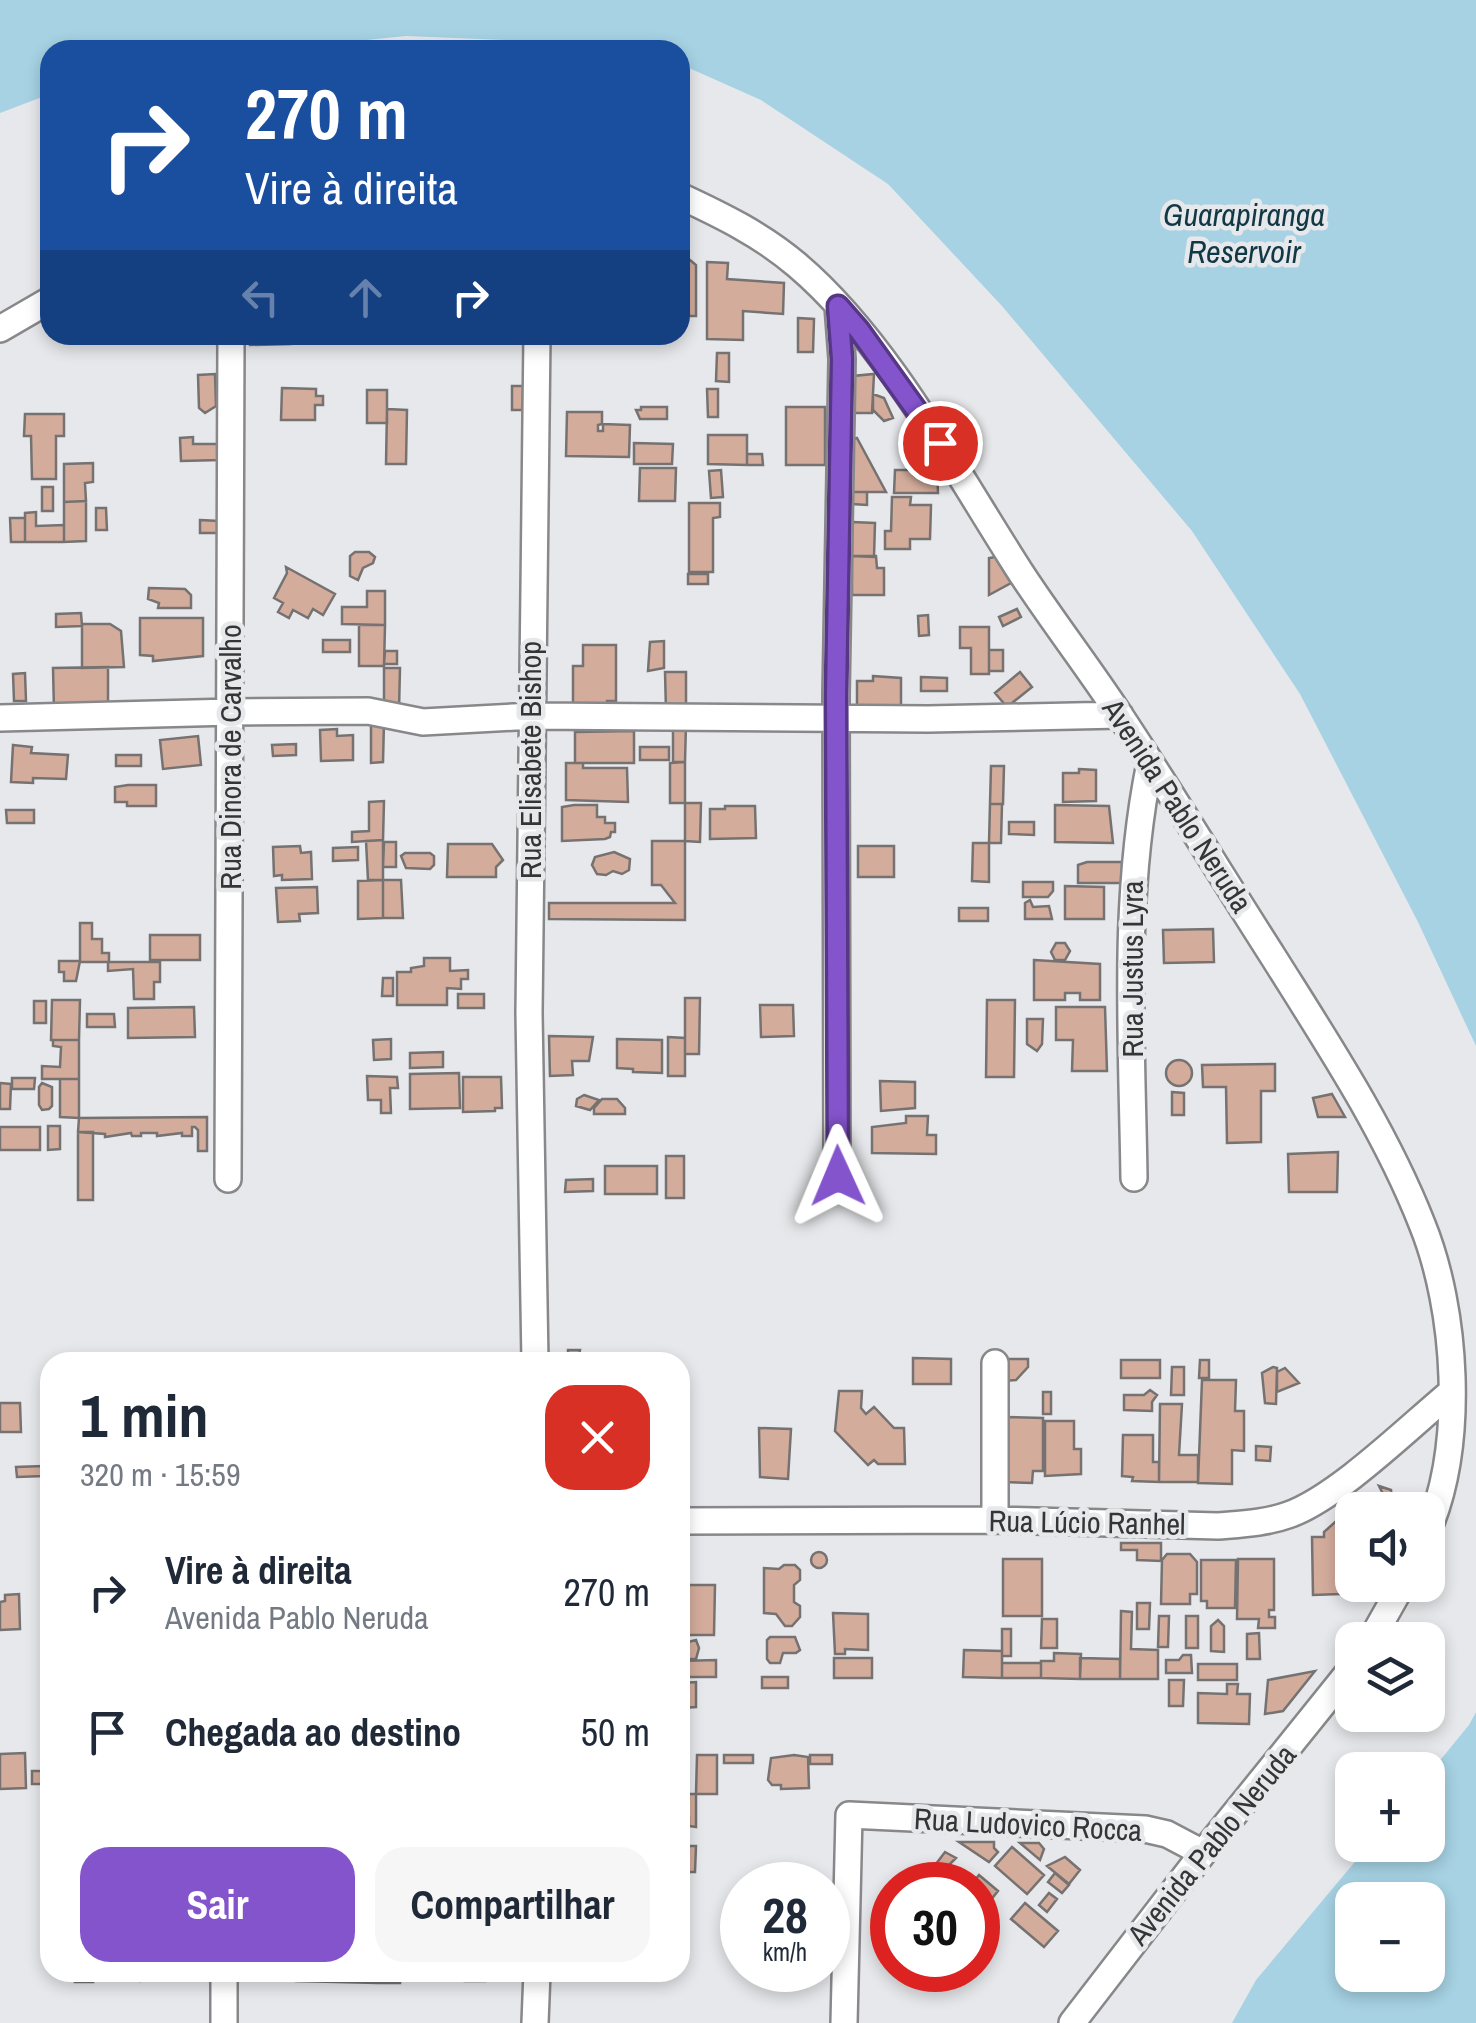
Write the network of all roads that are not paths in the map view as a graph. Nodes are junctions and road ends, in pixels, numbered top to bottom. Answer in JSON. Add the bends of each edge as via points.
{"nodes":[{"id":1,"x":690,"y":201,"type":"edge"},
{"id":2,"x":40,"y":306,"type":"edge"},
{"id":3,"x":838,"y":306,"type":"junction"},
{"id":4,"x":0,"y":328,"type":"edge"},
{"id":5,"x":231,"y":345,"type":"edge"},
{"id":6,"x":538,"y":345,"type":"edge"},
{"id":7,"x":232,"y":712,"type":"junction"},
{"id":8,"x":1120,"y":715,"type":"junction"},
{"id":9,"x":533,"y":716,"type":"junction"},
{"id":10,"x":0,"y":718,"type":"edge"},
{"id":11,"x":836,"y":719,"type":"junction"},
{"id":12,"x":1150,"y":763,"type":"junction"},
{"id":13,"x":838,"y":1176,"type":"dead end"},
{"id":14,"x":1134,"y":1178,"type":"dead end"},
{"id":15,"x":228,"y":1179,"type":"dead end"},
{"id":16,"x":535,"y":1352,"type":"edge"},
{"id":17,"x":994,"y":1364,"type":"dead end"},
{"id":18,"x":1450,"y":1393,"type":"junction"},
{"id":19,"x":1443,"y":1492,"type":"edge"},
{"id":20,"x":995,"y":1520,"type":"junction"},
{"id":21,"x":690,"y":1521,"type":"edge"},
{"id":22,"x":1335,"y":1689,"type":"edge"},
{"id":23,"x":1203,"y":1853,"type":"junction"},
{"id":24,"x":224,"y":1982,"type":"edge"},
{"id":25,"x":537,"y":1982,"type":"edge"},
{"id":26,"x":224,"y":2023,"type":"edge"},
{"id":27,"x":535,"y":2023,"type":"edge"},
{"id":28,"x":844,"y":2023,"type":"edge"},
{"id":29,"x":1072,"y":2023,"type":"edge"}],
"edges":[{"from":1,"to":3,"type":"street","name":"Avenida Pablo Neruda","via":[[797,264]]},
{"from":2,"to":4,"type":"street"},
{"from":3,"to":8,"type":"street","name":"Avenida Pablo Neruda","via":[[940,443]]},
{"from":3,"to":11,"type":"street"},
{"from":5,"to":7,"type":"street","name":"Rua Dinora de Carvalho"},
{"from":6,"to":9,"type":"street","name":"Rua Elisabete Bishop"},
{"from":7,"to":9,"type":"street","via":[[368,712],[423,722]]},
{"from":7,"to":10,"type":"street"},
{"from":7,"to":15,"type":"street","name":"Rua Dinora de Carvalho"},
{"from":8,"to":11,"type":"street"},
{"from":8,"to":12,"type":"street","name":"Avenida Pablo Neruda"},
{"from":9,"to":11,"type":"street"},
{"from":9,"to":16,"type":"street","name":"Rua Elisabete Bishop"},
{"from":11,"to":13,"type":"street"},
{"from":12,"to":14,"type":"street","name":"Rua Justus Lyra","via":[[1132,892]]},
{"from":12,"to":18,"type":"street","name":"Avenida Pablo Neruda","via":[[1380,1132],[1436,1270],[1447,1321]]},
{"from":17,"to":20,"type":"street"},
{"from":18,"to":19,"type":"street","name":"Avenida Pablo Neruda"},
{"from":18,"to":20,"type":"street","name":"Rua Lúcio Ranhel","via":[[1344,1482],[1290,1515],[1218,1526]]},
{"from":20,"to":21,"type":"street","name":"Rua Lúcio Ranhel"},
{"from":22,"to":23,"type":"street","name":"Avenida Pablo Neruda"},
{"from":23,"to":28,"type":"street","name":"Rua Ludovico Rocca","via":[[1146,1829],[849,1815]]},
{"from":23,"to":29,"type":"street","name":"Avenida Pablo Neruda"},
{"from":24,"to":26,"type":"street"},
{"from":25,"to":27,"type":"street"}]}
